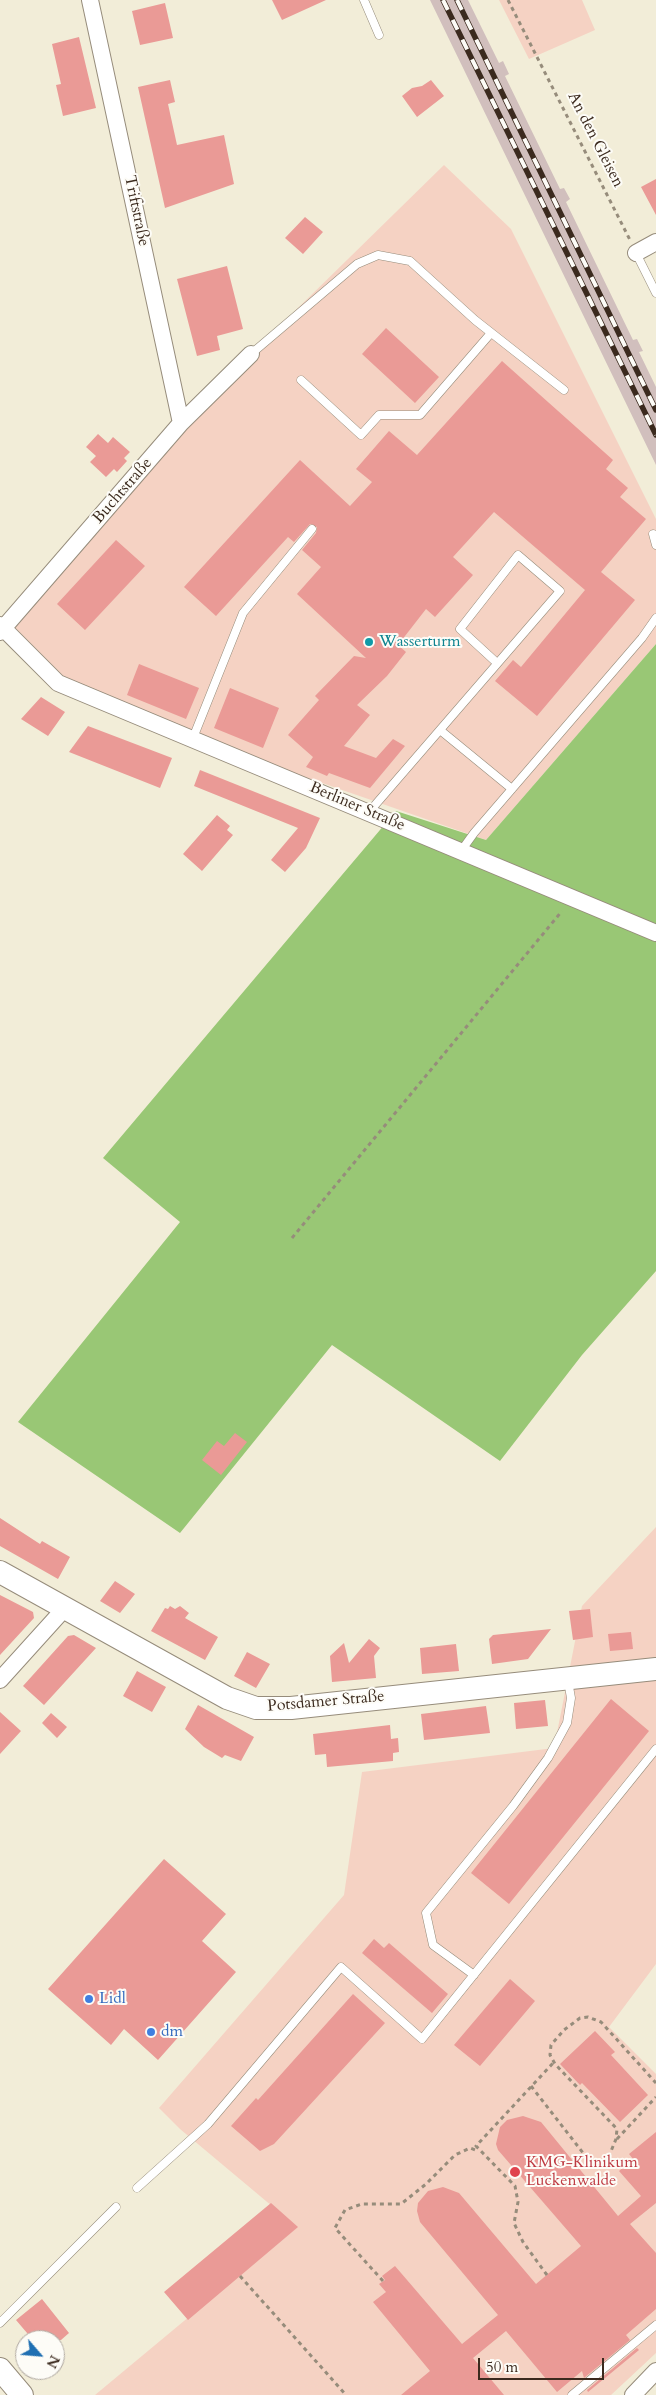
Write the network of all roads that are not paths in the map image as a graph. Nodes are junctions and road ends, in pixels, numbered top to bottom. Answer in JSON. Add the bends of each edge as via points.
{"nodes":[{"id":1,"x":90,"y":0,"type":"edge"},
{"id":2,"x":364,"y":0,"type":"edge"},
{"id":3,"x":379,"y":35,"type":"dead end"},
{"id":4,"x":656,"y":242,"type":"edge"},
{"id":5,"x":636,"y":253,"type":"joint"},
{"id":6,"x":656,"y":293,"type":"edge"},
{"id":7,"x":491,"y":333,"type":"junction"},
{"id":8,"x":250,"y":354,"type":"joint"},
{"id":9,"x":301,"y":380,"type":"dead end"},
{"id":10,"x":564,"y":390,"type":"dead end"},
{"id":11,"x":181,"y":423,"type":"junction"},
{"id":12,"x":312,"y":529,"type":"dead end"},
{"id":13,"x":653,"y":534,"type":"dead end"},
{"id":14,"x":656,"y":545,"type":"edge"},
{"id":15,"x":656,"y":618,"type":"edge"},
{"id":16,"x":1,"y":629,"type":"edge"},
{"id":17,"x":497,"y":663,"type":"junction"},
{"id":18,"x":440,"y":730,"type":"junction"},
{"id":19,"x":193,"y":738,"type":"junction"},
{"id":20,"x":512,"y":789,"type":"junction"},
{"id":21,"x":369,"y":812,"type":"junction"},
{"id":22,"x":461,"y":851,"type":"junction"},
{"id":23,"x":656,"y":933,"type":"edge"},
{"id":24,"x":0,"y":1572,"type":"edge"},
{"id":25,"x":64,"y":1608,"type":"junction"},
{"id":26,"x":656,"y":1669,"type":"edge"},
{"id":27,"x":568,"y":1678,"type":"junction"},
{"id":28,"x":0,"y":1680,"type":"edge"},
{"id":29,"x":656,"y":1749,"type":"edge"},
{"id":30,"x":474,"y":1975,"type":"junction"},
{"id":31,"x":137,"y":2188,"type":"dead end"},
{"id":32,"x":116,"y":2207,"type":"dead end"},
{"id":33,"x":0,"y":2323,"type":"edge"},
{"id":34,"x":656,"y":2325,"type":"edge"},
{"id":35,"x":0,"y":2369,"type":"edge"},
{"id":36,"x":656,"y":2371,"type":"edge"},
{"id":37,"x":22,"y":2395,"type":"edge"},
{"id":38,"x":572,"y":2395,"type":"edge"},
{"id":39,"x":633,"y":2395,"type":"edge"}],
"edges":[{"from":1,"to":11,"type":"street","name":"Triftstraße"},
{"from":2,"to":3,"type":"lane"},
{"from":4,"to":5,"type":"street"},
{"from":5,"to":6,"type":"lane"},
{"from":7,"to":8,"type":"lane","via":[[410,261],[378,255],[357,264]]},
{"from":7,"to":9,"type":"lane","via":[[420,414],[379,415],[361,435]]},
{"from":7,"to":10,"type":"lane"},
{"from":8,"to":11,"type":"street","name":"Buchtstraße"},
{"from":11,"to":16,"type":"street","name":"Buchtstraße"},
{"from":12,"to":19,"type":"lane","via":[[244,614]]},
{"from":13,"to":14,"type":"lane"},
{"from":15,"to":20,"type":"lane"},
{"from":16,"to":19,"type":"street","name":"Berliner Straße","via":[[58,683]]},
{"from":17,"to":17,"type":"lane","via":[[560,591],[518,555],[460,629]]},
{"from":17,"to":18,"type":"lane"},
{"from":18,"to":20,"type":"lane"},
{"from":18,"to":21,"type":"lane"},
{"from":19,"to":21,"type":"street","name":"Berliner Straße"},
{"from":20,"to":22,"type":"lane"},
{"from":21,"to":22,"type":"street","name":"Berliner Straße"},
{"from":22,"to":23,"type":"street","name":"Berliner Straße"},
{"from":24,"to":25,"type":"street","name":"Potsdamer Straße"},
{"from":25,"to":27,"type":"street","name":"Potsdamer Straße","via":[[227,1698],[256,1708],[291,1708]]},
{"from":25,"to":28,"type":"street"},
{"from":26,"to":27,"type":"street","name":"Potsdamer Straße"},
{"from":27,"to":30,"type":"lane","via":[[571,1698],[567,1723],[548,1758],[426,1913],[433,1945]]},
{"from":29,"to":30,"type":"lane"},
{"from":30,"to":31,"type":"lane","via":[[422,2039],[341,1967],[208,2124]]},
{"from":32,"to":33,"type":"lane"},
{"from":34,"to":38,"type":"lane"},
{"from":35,"to":37,"type":"street"},
{"from":36,"to":39,"type":"street"}]}
